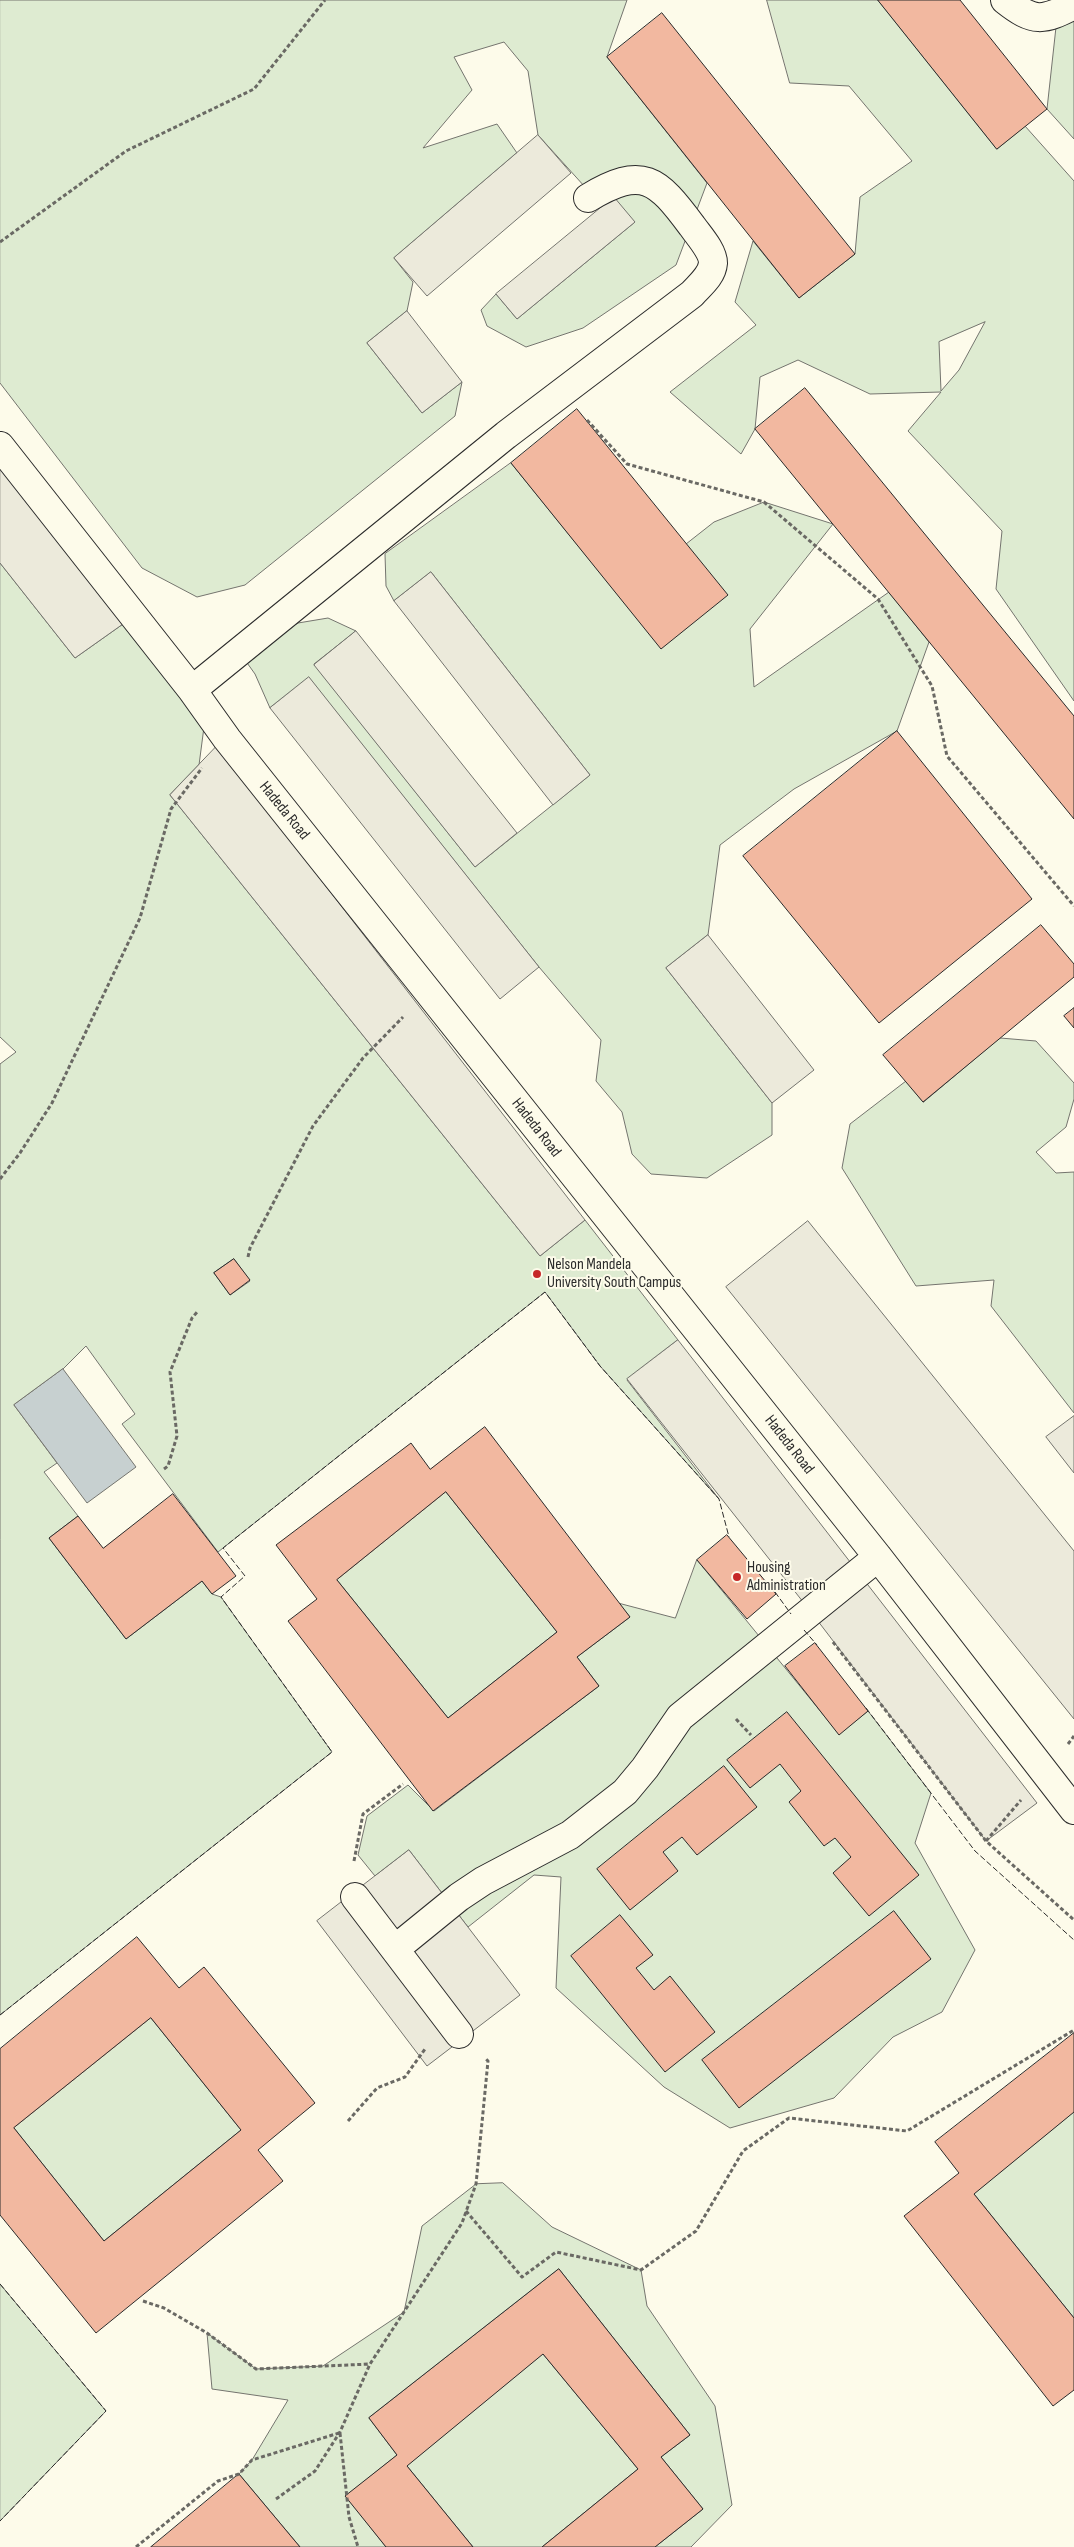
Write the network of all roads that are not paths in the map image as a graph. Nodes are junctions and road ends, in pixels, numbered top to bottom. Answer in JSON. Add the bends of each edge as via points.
{"nodes":[{"id":1,"x":1005,"y":0,"type":"edge"},
{"id":2,"x":1074,"y":4,"type":"edge"},
{"id":3,"x":588,"y":198,"type":"dead end"},
{"id":4,"x":0,"y":446,"type":"edge"},
{"id":5,"x":192,"y":690,"type":"junction"},
{"id":6,"x":878,"y":1557,"type":"junction"},
{"id":7,"x":1074,"y":1810,"type":"edge"},
{"id":8,"x":355,"y":1896,"type":"road end"},
{"id":9,"x":395,"y":1949,"type":"junction"},
{"id":10,"x":453,"y":2026,"type":"road end"}],
"edges":[{"from":1,"to":2,"type":"lane","via":[[1033,16],[1050,18]]},
{"from":3,"to":5,"type":"lane","via":[[609,185],[625,180],[643,179],[657,185],[699,236],[713,262],[711,273],[692,294],[506,435]]},
{"from":4,"to":5,"type":"lane","name":"Hadeda Road"},
{"from":5,"to":6,"type":"lane","name":"Hadeda Road","via":[[226,739]]},
{"from":6,"to":7,"type":"lane","name":"Hadeda Road"},
{"from":6,"to":9,"type":"lane","via":[[680,1717],[625,1792],[570,1835],[459,1897]]},
{"from":8,"to":9,"type":"lane"},
{"from":9,"to":10,"type":"lane"}]}
